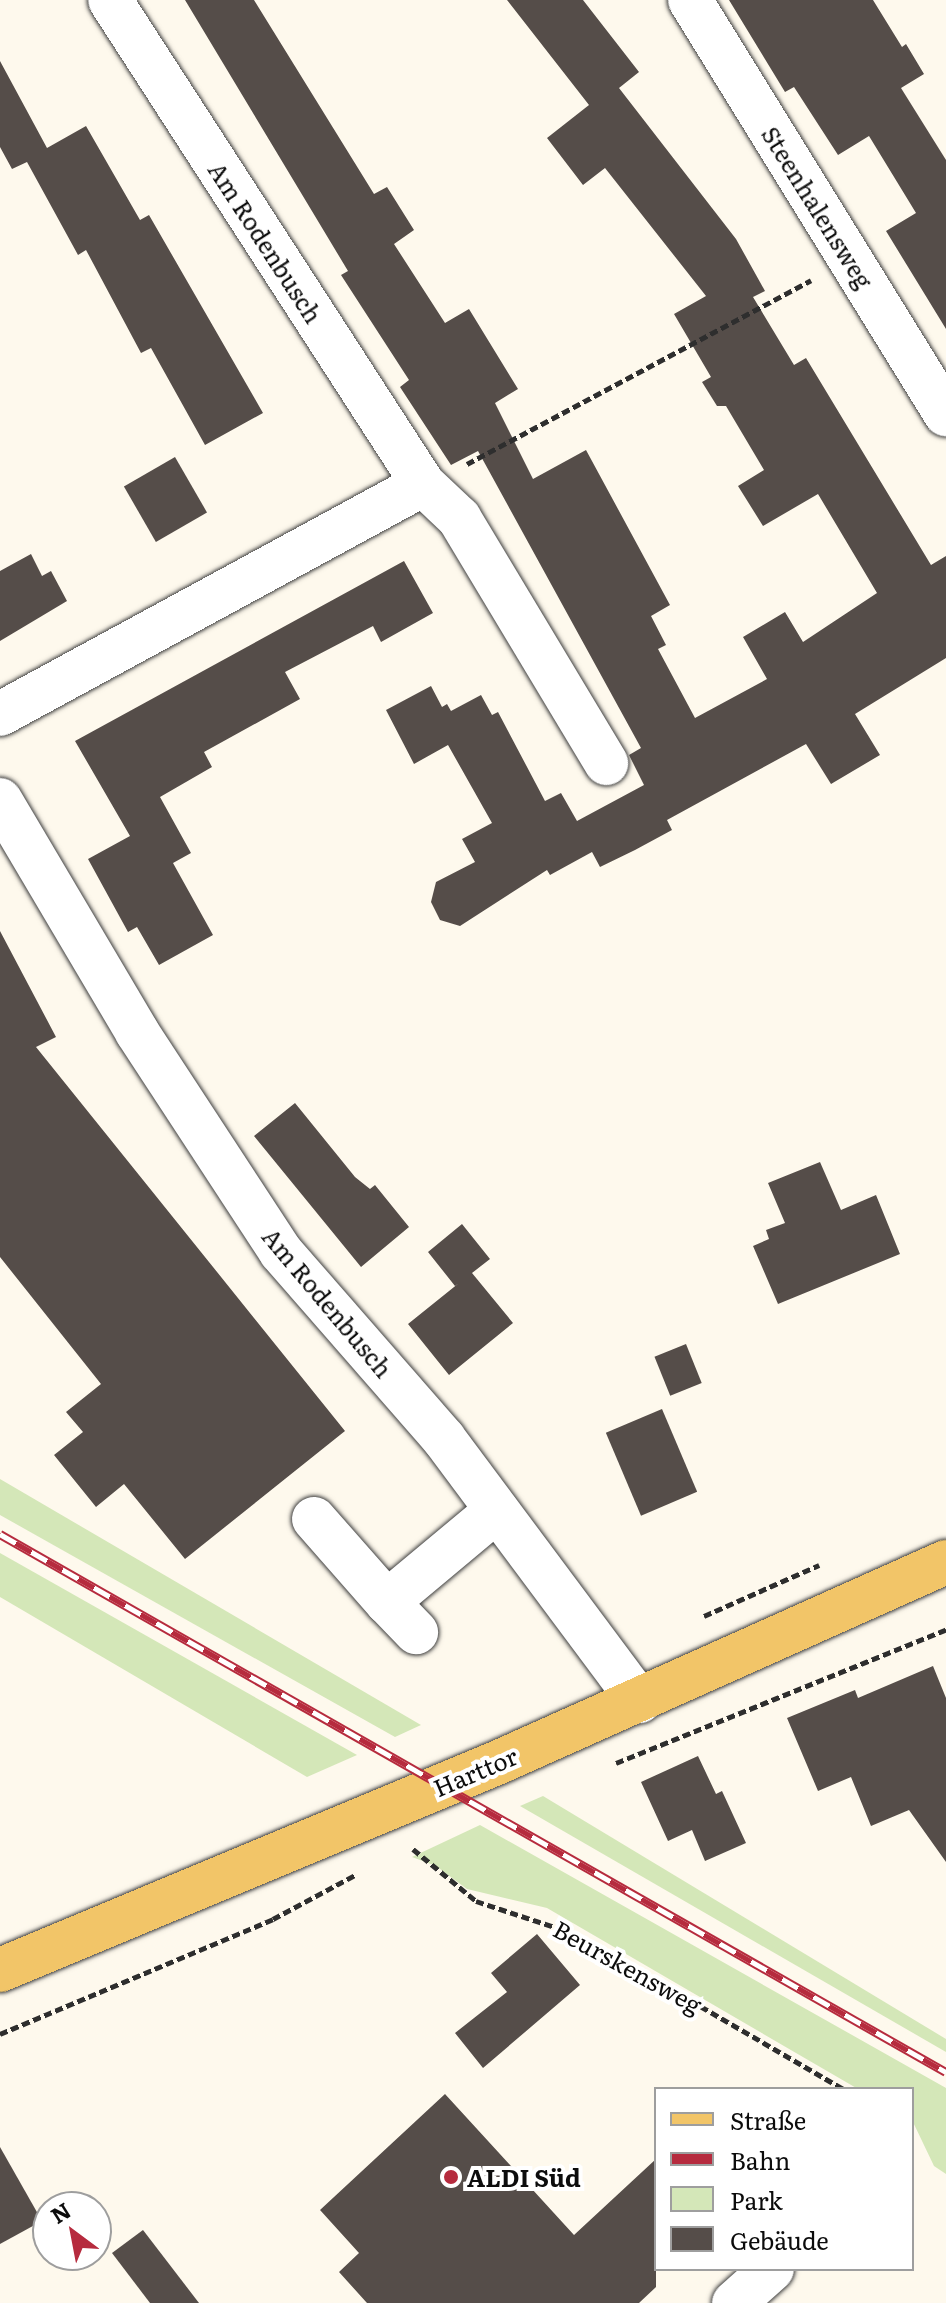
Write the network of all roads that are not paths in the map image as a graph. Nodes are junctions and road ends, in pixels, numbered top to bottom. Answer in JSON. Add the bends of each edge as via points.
{"nodes":[{"id":1,"x":110,"y":0,"type":"edge"},
{"id":2,"x":690,"y":0,"type":"edge"},
{"id":3,"x":946,"y":414,"type":"edge"},
{"id":4,"x":423,"y":484,"type":"junction"},
{"id":5,"x":0,"y":714,"type":"edge"},
{"id":6,"x":606,"y":763,"type":"dead end"},
{"id":7,"x":0,"y":800,"type":"edge"},
{"id":8,"x":497,"y":1510,"type":"junction"},
{"id":9,"x":314,"y":1519,"type":"dead end"},
{"id":10,"x":946,"y":1562,"type":"edge"},
{"id":11,"x":639,"y":1701,"type":"junction"},
{"id":12,"x":0,"y":1970,"type":"edge"}],
"edges":[{"from":1,"to":4,"type":"street","name":"Am Rodenbusch"},
{"from":2,"to":3,"type":"street","name":"Steenhalensweg"},
{"from":4,"to":5,"type":"street"},
{"from":4,"to":6,"type":"street","name":"Am Rodenbusch","via":[[459,518]]},
{"from":7,"to":8,"type":"street","name":"Am Rodenbusch","via":[[137,1032],[281,1252],[444,1439]]},
{"from":8,"to":9,"type":"street","via":[[402,1617]]},
{"from":8,"to":11,"type":"street","name":"Am Rodenbusch"},
{"from":10,"to":11,"type":"main road","name":"Harttor"},
{"from":11,"to":12,"type":"main road","name":"Harttor"}]}
